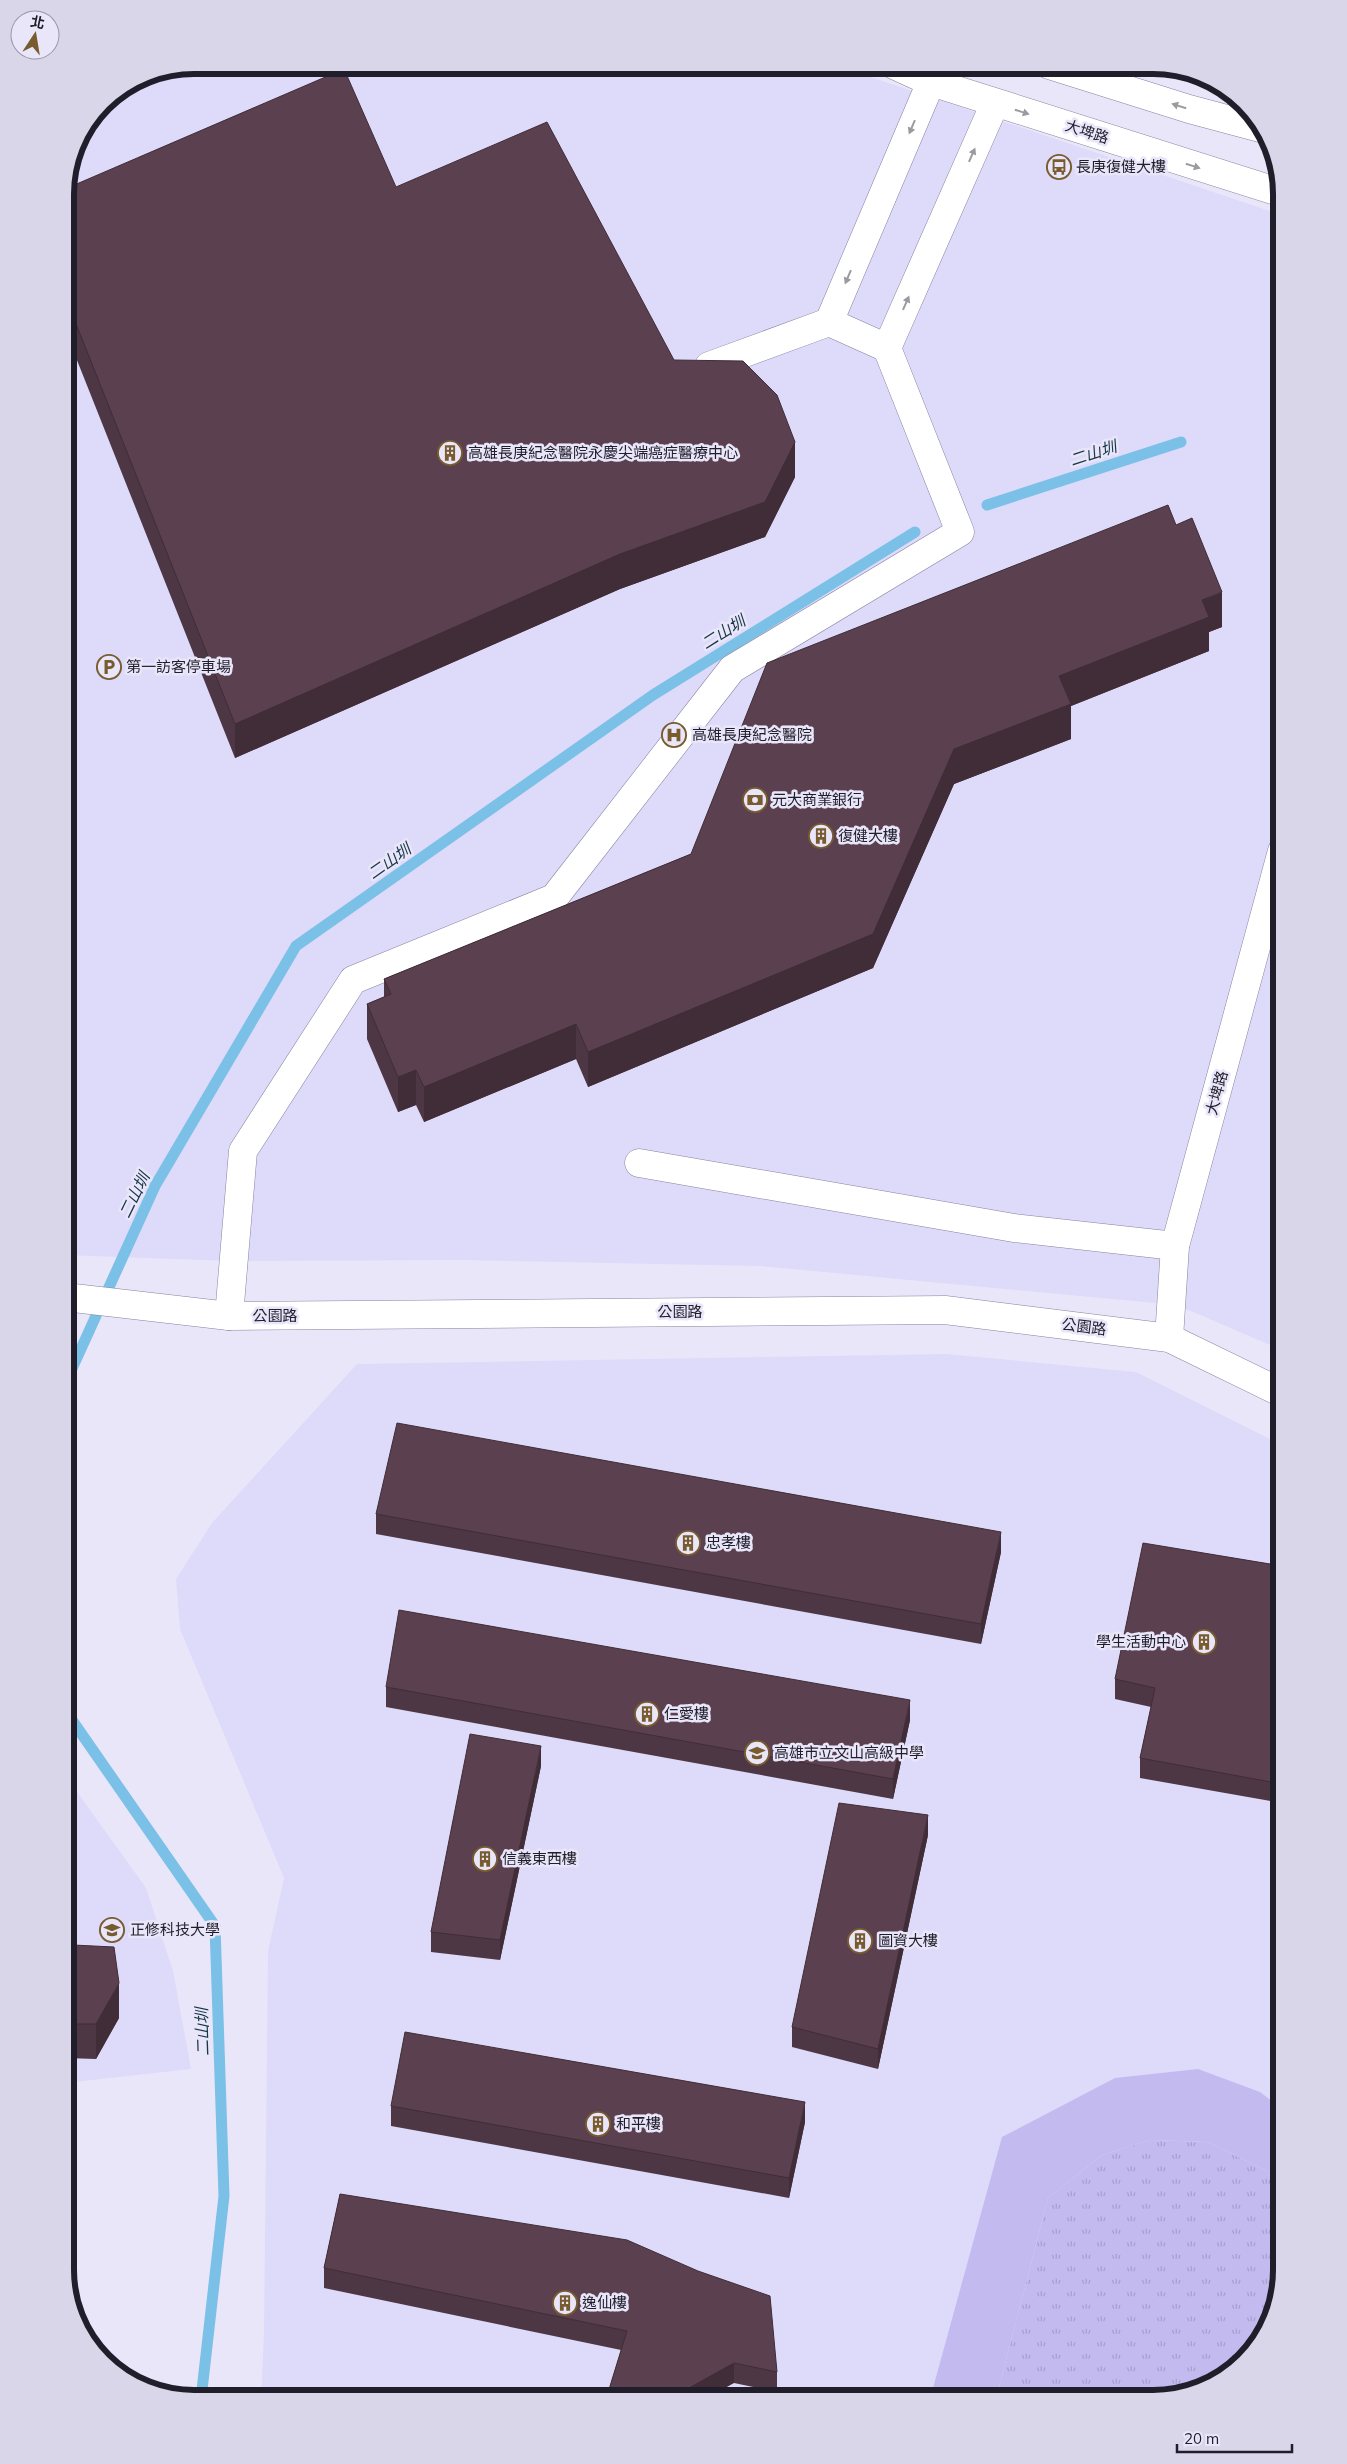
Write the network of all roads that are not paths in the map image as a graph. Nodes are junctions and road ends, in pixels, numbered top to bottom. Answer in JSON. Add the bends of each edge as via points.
{"nodes":[{"id":1,"x":914,"y":74,"type":"edge"},
{"id":2,"x":1078,"y":74,"type":"edge"},
{"id":3,"x":931,"y":82,"type":"junction"},
{"id":4,"x":995,"y":103,"type":"junction"},
{"id":5,"x":1251,"y":126,"type":"edge"},
{"id":6,"x":1273,"y":190,"type":"edge"},
{"id":7,"x":829,"y":322,"type":"junction"},
{"id":8,"x":887,"y":348,"type":"junction"},
{"id":9,"x":709,"y":366,"type":"edge"},
{"id":10,"x":1273,"y":884,"type":"edge"},
{"id":11,"x":639,"y":1163,"type":"dead end"},
{"id":12,"x":1175,"y":1246,"type":"junction"},
{"id":13,"x":74,"y":1298,"type":"edge"},
{"id":14,"x":229,"y":1316,"type":"junction"},
{"id":15,"x":1169,"y":1338,"type":"junction"},
{"id":16,"x":1273,"y":1389,"type":"edge"}],
"edges":[{"from":1,"to":3,"type":"street","name":"大埤路"},
{"from":5,"to":2,"type":"street","one_way":true},
{"from":3,"to":4,"type":"street","name":"大埤路"},
{"from":3,"to":7,"type":"street","one_way":true},
{"from":4,"to":6,"type":"street","name":"大埤路","one_way":true},
{"from":8,"to":4,"type":"street","one_way":true},
{"from":7,"to":8,"type":"street"},
{"from":7,"to":9,"type":"street"},
{"from":8,"to":14,"type":"street","via":[[960,532],[732,669],[554,898],[353,980],[243,1151]]},
{"from":10,"to":12,"type":"street","name":"大埤路"},
{"from":11,"to":12,"type":"street","via":[[1014,1228]]},
{"from":12,"to":15,"type":"street","name":"大埤路"},
{"from":13,"to":14,"type":"street","name":"公園路"},
{"from":14,"to":15,"type":"street","name":"公園路","via":[[945,1310]]},
{"from":15,"to":16,"type":"street","name":"公園路"}]}
